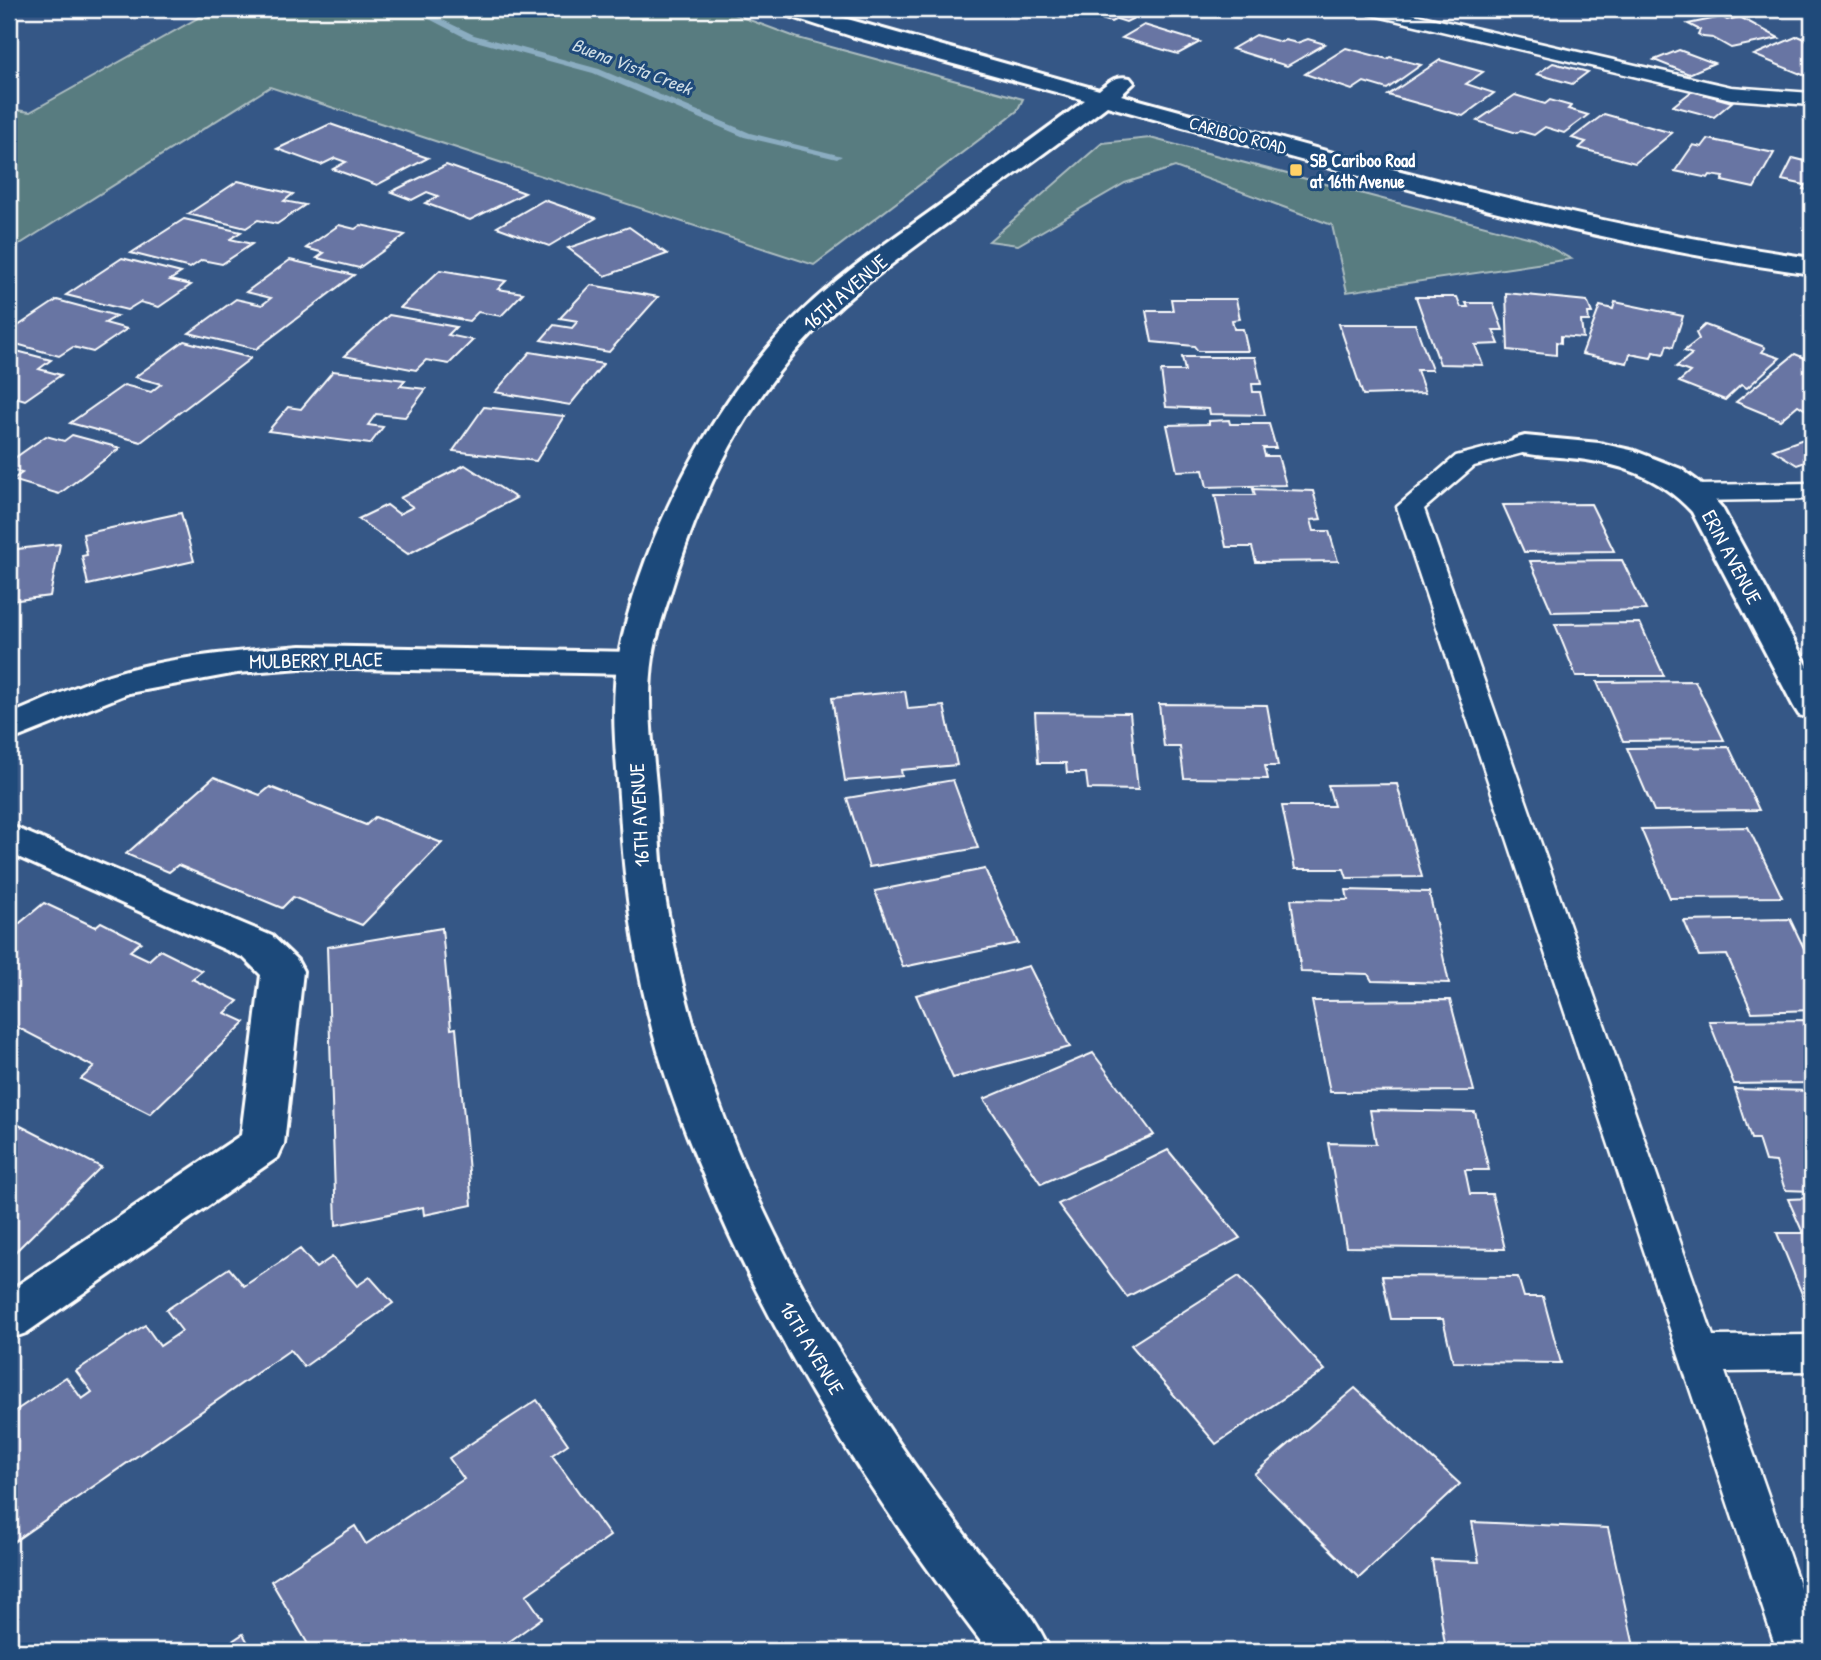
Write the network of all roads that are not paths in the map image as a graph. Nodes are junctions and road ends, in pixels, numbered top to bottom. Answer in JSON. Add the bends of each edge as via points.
{"nodes":[{"id":1,"x":792,"y":9,"type":"edge"},
{"id":2,"x":845,"y":9,"type":"edge"},
{"id":3,"x":1369,"y":9,"type":"edge"},
{"id":4,"x":1113,"y":91,"type":"junction"},
{"id":5,"x":1812,"y":99,"type":"edge"},
{"id":6,"x":1313,"y":131,"type":"dead end"},
{"id":7,"x":1377,"y":148,"type":"dead end"},
{"id":8,"x":1812,"y":244,"type":"edge"},
{"id":9,"x":1812,"y":266,"type":"edge"},
{"id":10,"x":1525,"y":445,"type":"joint"},
{"id":11,"x":1812,"y":491,"type":"edge"},
{"id":12,"x":1695,"y":493,"type":"junction"},
{"id":13,"x":634,"y":663,"type":"junction"},
{"id":14,"x":1812,"y":707,"type":"edge"},
{"id":15,"x":9,"y":729,"type":"edge"},
{"id":16,"x":9,"y":838,"type":"edge"},
{"id":17,"x":9,"y":1318,"type":"edge"},
{"id":18,"x":1812,"y":1353,"type":"edge"},
{"id":19,"x":1699,"y":1354,"type":"junction"},
{"id":20,"x":1022,"y":1651,"type":"edge"},
{"id":21,"x":1800,"y":1651,"type":"edge"}],
"edges":[{"from":1,"to":4,"type":"street","name":"CARIBOO ROAD","via":[[859,31]]},
{"from":2,"to":4,"type":"street","name":"CARIBOO ROAD"},
{"from":3,"to":5,"type":"lane","via":[[1731,93]]},
{"from":4,"to":6,"type":"street","name":"CARIBOO ROAD"},
{"from":4,"to":9,"type":"street","name":"CARIBOO ROAD","via":[[1615,234]]},
{"from":4,"to":13,"type":"street","name":"16TH AVENUE","via":[[862,272],[781,351],[718,439],[692,487],[669,541]]},
{"from":7,"to":8,"type":"street","via":[[1569,200]]},
{"from":10,"to":12,"type":"street","name":"ERIN AVENUE","via":[[1616,456],[1658,471]]},
{"from":10,"to":19,"type":"lane","via":[[1465,461],[1410,507]]},
{"from":11,"to":12,"type":"lane"},
{"from":12,"to":14,"type":"street","name":"ERIN AVENUE"},
{"from":13,"to":15,"type":"street","name":"MULBERRY PLACE","via":[[301,657],[237,662],[122,683]]},
{"from":13,"to":20,"type":"street","name":"16TH AVENUE","via":[[636,826],[642,876],[665,1001],[709,1139],[781,1296],[852,1415],[939,1545]]},
{"from":16,"to":17,"type":"street","via":[[258,947],[282,971],[262,1144]]},
{"from":18,"to":19,"type":"lane"},
{"from":19,"to":21,"type":"lane"}]}
